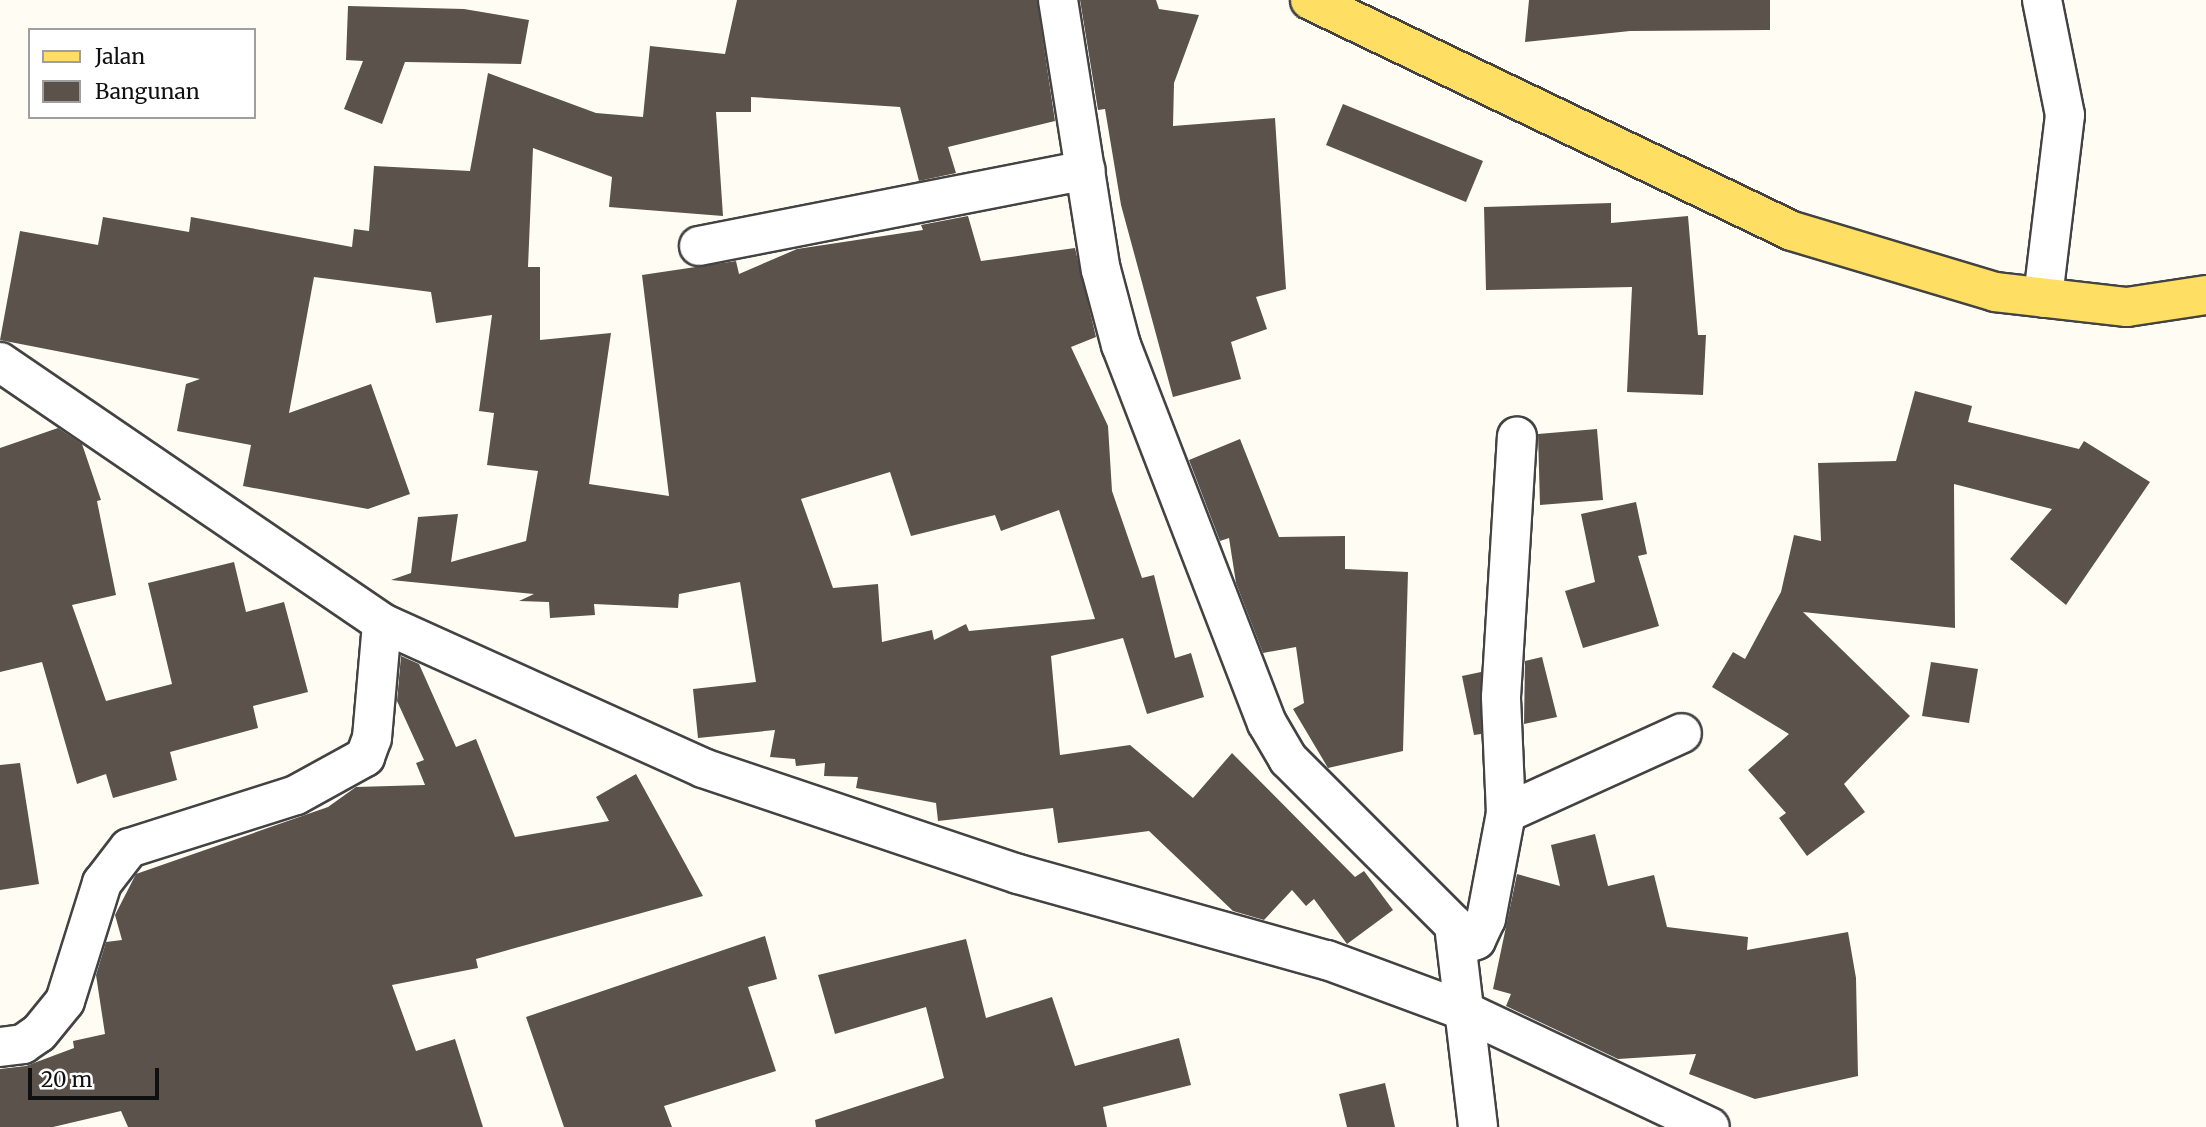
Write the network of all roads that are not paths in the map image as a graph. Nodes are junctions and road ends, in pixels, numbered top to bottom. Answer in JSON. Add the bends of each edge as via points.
{"nodes":[{"id":1,"x":1058,"y":0,"type":"edge"},
{"id":2,"x":1310,"y":0,"type":"edge"},
{"id":3,"x":2042,"y":0,"type":"edge"},
{"id":4,"x":1087,"y":170,"type":"junction"},
{"id":5,"x":699,"y":246,"type":"dead end"},
{"id":6,"x":2206,"y":295,"type":"edge"},
{"id":7,"x":2043,"y":298,"type":"junction"},
{"id":8,"x":0,"y":362,"type":"edge"},
{"id":9,"x":1517,"y":436,"type":"dead end"},
{"id":10,"x":382,"y":623,"type":"junction"},
{"id":11,"x":1682,"y":733,"type":"dead end"},
{"id":12,"x":1507,"y":813,"type":"junction"},
{"id":13,"x":1459,"y":946,"type":"junction"},
{"id":14,"x":1462,"y":1010,"type":"junction"},
{"id":15,"x":0,"y":1047,"type":"edge"},
{"id":16,"x":1478,"y":1127,"type":"edge"},
{"id":17,"x":1710,"y":1127,"type":"edge"}],
"edges":[{"from":1,"to":4,"type":"street"},
{"from":2,"to":7,"type":"main road","via":[[1792,231],[1995,292]]},
{"from":3,"to":7,"type":"street","via":[[2065,115]]},
{"from":4,"to":5,"type":"street"},
{"from":4,"to":13,"type":"street","via":[[1121,345],[1267,723],[1288,759],[1442,906]]},
{"from":6,"to":7,"type":"main road","via":[[2127,307]]},
{"from":8,"to":10,"type":"street"},
{"from":9,"to":12,"type":"street","via":[[1501,697]]},
{"from":10,"to":14,"type":"street","via":[[703,768],[1018,874],[1326,960]]},
{"from":10,"to":15,"type":"street","via":[[372,738],[365,757],[296,795],[129,848],[102,883],[65,1002],[31,1039]]},
{"from":11,"to":12,"type":"street"},
{"from":12,"to":13,"type":"street","via":[[1486,919],[1476,940]]},
{"from":13,"to":14,"type":"street"},
{"from":14,"to":16,"type":"street"},
{"from":14,"to":17,"type":"street"}]}
